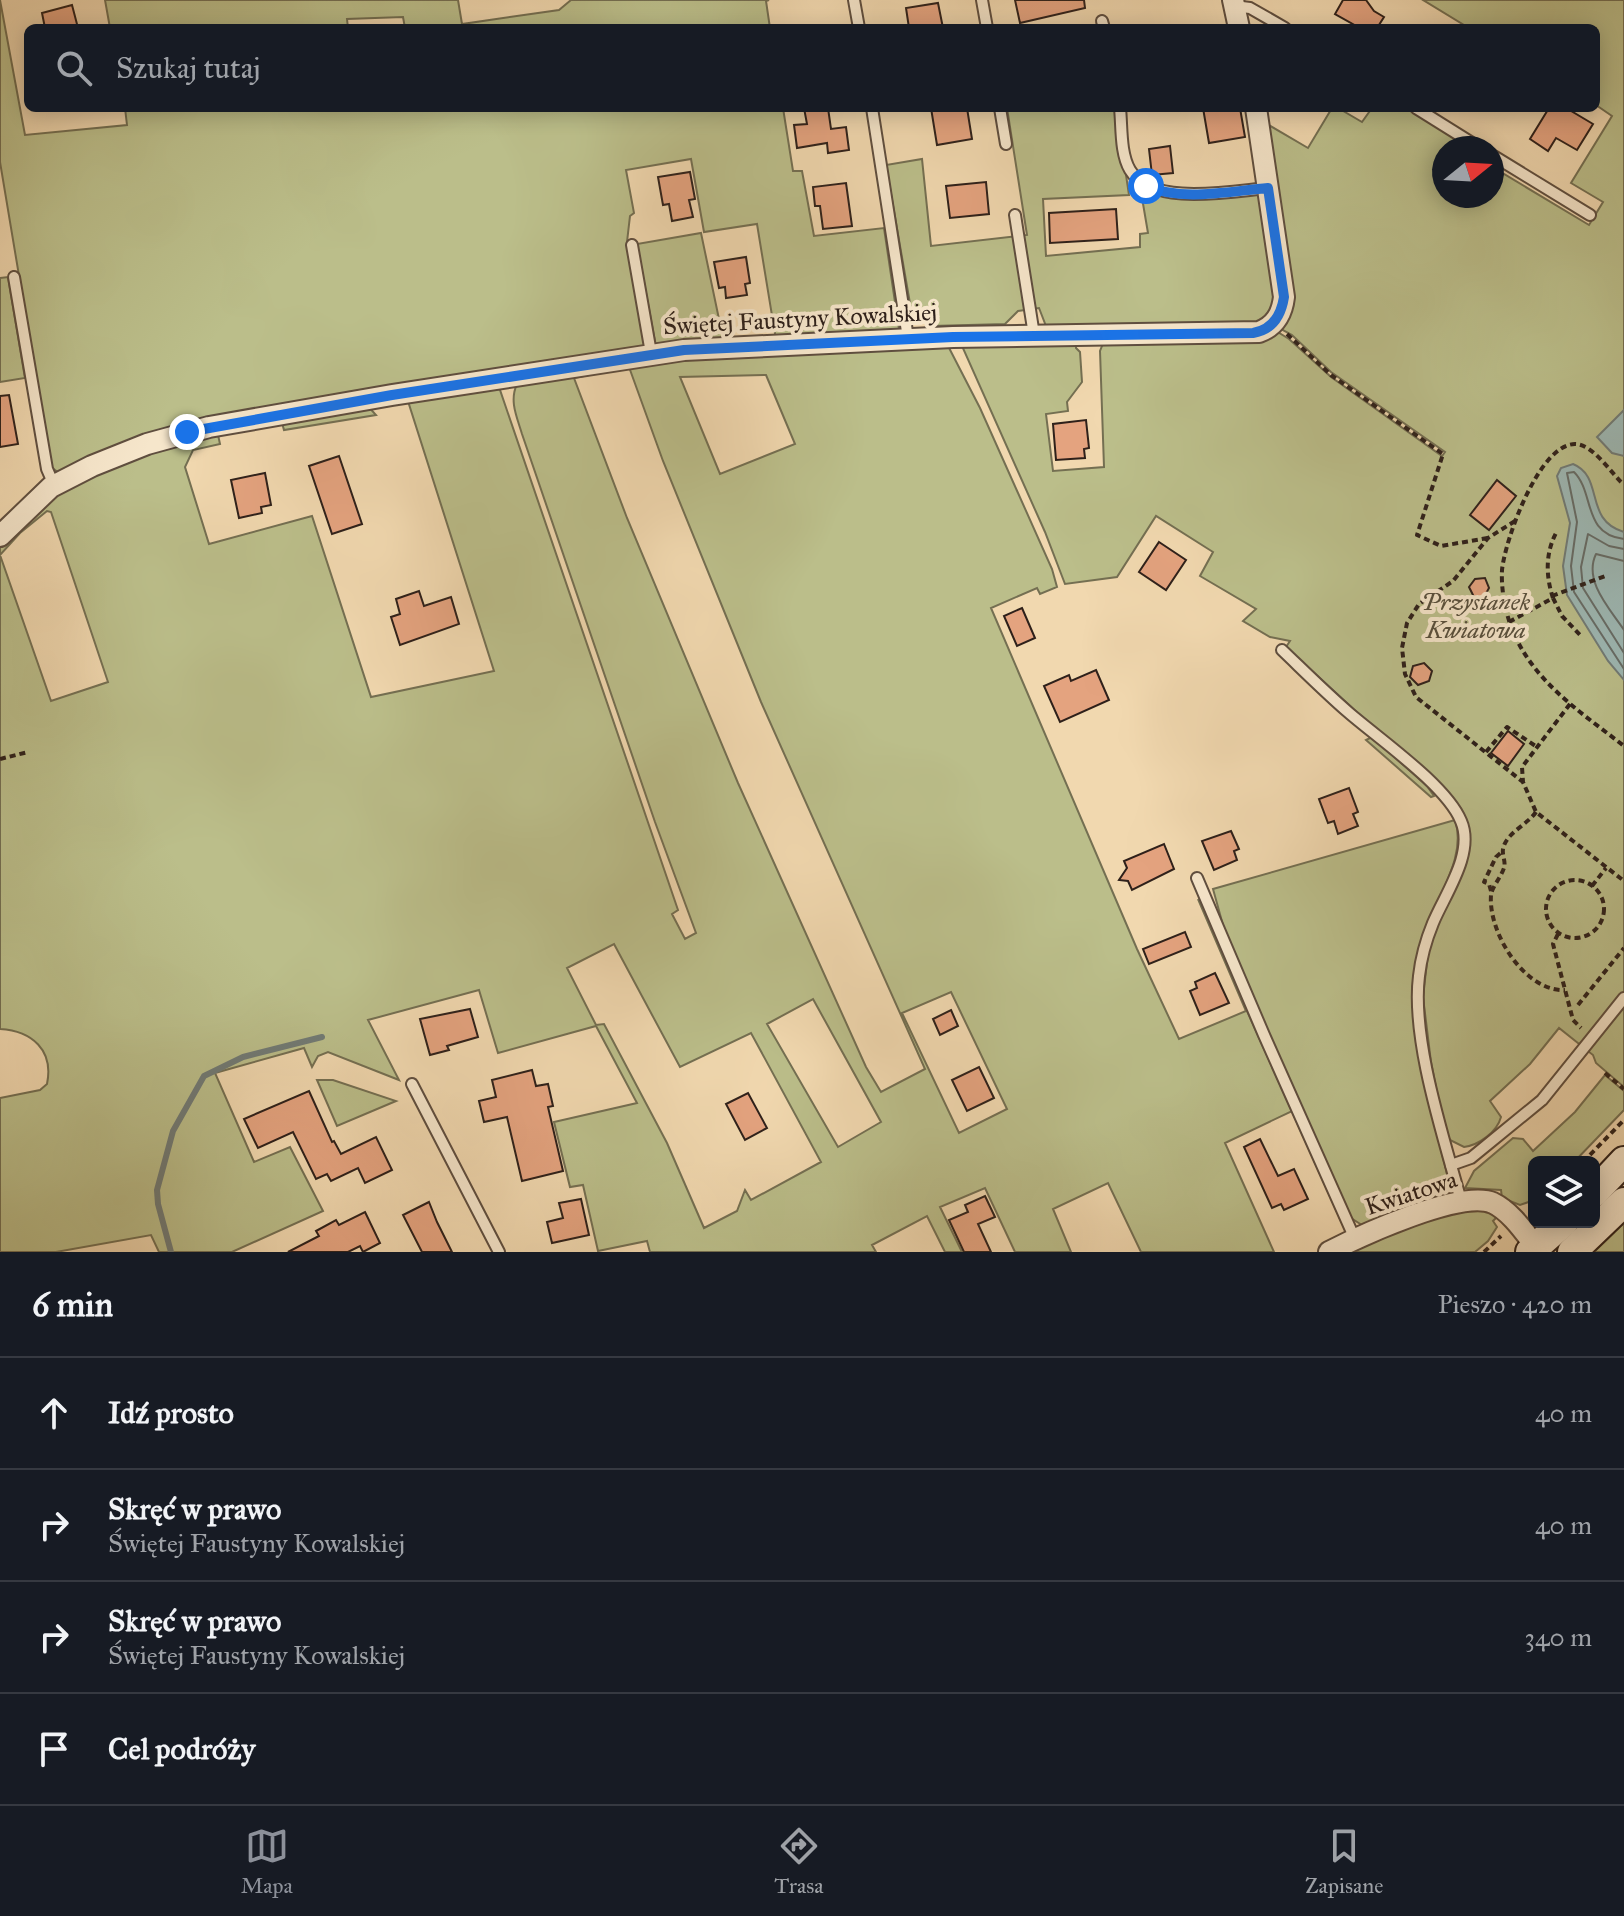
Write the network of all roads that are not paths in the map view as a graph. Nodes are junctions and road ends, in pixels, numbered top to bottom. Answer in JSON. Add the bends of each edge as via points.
{"nodes":[{"id":1,"x":854,"y":0,"type":"edge"},
{"id":2,"x":982,"y":0,"type":"edge"},
{"id":3,"x":1234,"y":3,"type":"edge"},
{"id":4,"x":858,"y":24,"type":"edge"},
{"id":5,"x":986,"y":24,"type":"edge"},
{"id":6,"x":1238,"y":24,"type":"edge"},
{"id":7,"x":1278,"y":24,"type":"edge"},
{"id":8,"x":873,"y":112,"type":"edge"},
{"id":9,"x":1001,"y":112,"type":"edge"},
{"id":10,"x":1120,"y":112,"type":"edge"},
{"id":11,"x":1257,"y":112,"type":"edge"},
{"id":12,"x":1422,"y":112,"type":"edge"},
{"id":13,"x":1461,"y":136,"type":"edge"},
{"id":14,"x":1006,"y":144,"type":"dead end"},
{"id":15,"x":1504,"y":162,"type":"edge"},
{"id":16,"x":1268,"y":188,"type":"junction"},
{"id":17,"x":1015,"y":215,"type":"dead end"},
{"id":18,"x":1590,"y":215,"type":"dead end"},
{"id":19,"x":632,"y":245,"type":"dead end"},
{"id":20,"x":14,"y":277,"type":"dead end"},
{"id":21,"x":1034,"y":335,"type":"junction"},
{"id":22,"x":908,"y":338,"type":"junction"},
{"id":23,"x":651,"y":353,"type":"junction"},
{"id":24,"x":54,"y":485,"type":"junction"},
{"id":25,"x":0,"y":536,"type":"edge"},
{"id":26,"x":1282,"y":650,"type":"dead end"},
{"id":27,"x":1197,"y":878,"type":"dead end"},
{"id":28,"x":1624,"y":998,"type":"edge"},
{"id":29,"x":412,"y":1084,"type":"dead end"},
{"id":30,"x":1624,"y":1161,"type":"edge"},
{"id":31,"x":1451,"y":1165,"type":"junction"},
{"id":32,"x":1600,"y":1187,"type":"edge"},
{"id":33,"x":1461,"y":1201,"type":"junction"},
{"id":34,"x":1624,"y":1202,"type":"edge"},
{"id":35,"x":1558,"y":1228,"type":"edge"},
{"id":36,"x":1355,"y":1239,"type":"junction"},
{"id":37,"x":1535,"y":1250,"type":"edge"},
{"id":38,"x":499,"y":1252,"type":"edge"},
{"id":39,"x":1329,"y":1252,"type":"edge"},
{"id":40,"x":1572,"y":1252,"type":"edge"}],
"edges":[{"from":1,"to":4,"type":"lane"},
{"from":2,"to":5,"type":"lane"},
{"from":3,"to":6,"type":"street"},
{"from":3,"to":7,"type":"lane"},
{"from":8,"to":22,"type":"lane"},
{"from":9,"to":14,"type":"lane"},
{"from":10,"to":16,"type":"lane","via":[[1126,161],[1146,186],[1181,194]]},
{"from":11,"to":16,"type":"street"},
{"from":12,"to":13,"type":"lane"},
{"from":15,"to":18,"type":"lane"},
{"from":16,"to":21,"type":"street","name":"Świętej Faustyny Kowalskiej","via":[[1284,297],[1271,326],[1253,333]]},
{"from":17,"to":21,"type":"lane"},
{"from":19,"to":23,"type":"lane"},
{"from":20,"to":24,"type":"lane"},
{"from":21,"to":22,"type":"street","name":"Świętej Faustyny Kowalskiej"},
{"from":22,"to":23,"type":"street","name":"Świętej Faustyny Kowalskiej"},
{"from":23,"to":24,"type":"street","name":"Świętej Faustyny Kowalskiej","via":[[209,427],[137,447]]},
{"from":24,"to":25,"type":"street","name":"Świętej Faustyny Kowalskiej"},
{"from":26,"to":31,"type":"lane","via":[[1438,790],[1463,827],[1459,864],[1428,935],[1418,977],[1424,1052]]},
{"from":27,"to":36,"type":"lane"},
{"from":28,"to":31,"type":"lane","via":[[1538,1104],[1471,1158]]},
{"from":29,"to":38,"type":"lane"},
{"from":30,"to":32,"type":"main road"},
{"from":31,"to":33,"type":"lane"},
{"from":33,"to":36,"type":"street","name":"Kwiatowa"},
{"from":33,"to":37,"type":"street","name":"Kwiatowa","via":[[1494,1203]]},
{"from":34,"to":40,"type":"main road"},
{"from":35,"to":37,"type":"main road"},
{"from":36,"to":39,"type":"street","name":"Kwiatowa"}]}
